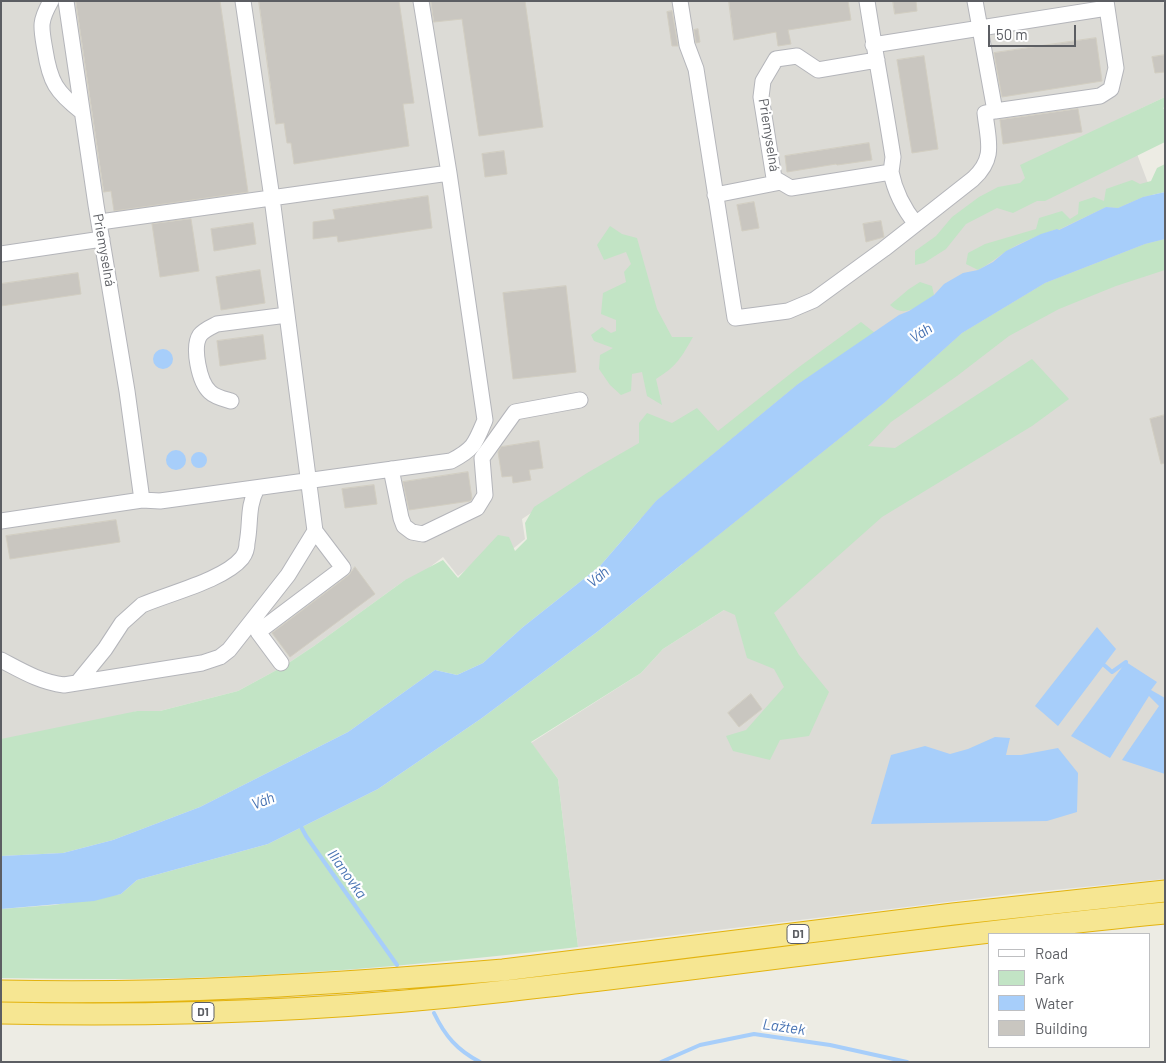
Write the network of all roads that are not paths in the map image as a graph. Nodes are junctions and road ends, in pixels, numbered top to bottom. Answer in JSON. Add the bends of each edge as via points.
{"nodes":[{"id":1,"x":51,"y":1,"type":"edge"},
{"id":2,"x":66,"y":1,"type":"edge"},
{"id":3,"x":243,"y":1,"type":"edge"},
{"id":4,"x":421,"y":1,"type":"edge"},
{"id":5,"x":680,"y":1,"type":"edge"},
{"id":6,"x":867,"y":1,"type":"edge"},
{"id":7,"x":975,"y":1,"type":"edge"},
{"id":8,"x":1107,"y":5,"type":"edge"},
{"id":9,"x":980,"y":28,"type":"junction"},
{"id":10,"x":875,"y":53,"type":"junction"},
{"id":11,"x":995,"y":111,"type":"junction"},
{"id":12,"x":82,"y":112,"type":"junction"},
{"id":13,"x":891,"y":172,"type":"junction"},
{"id":14,"x":449,"y":173,"type":"junction"},
{"id":15,"x":781,"y":182,"type":"junction"},
{"id":16,"x":715,"y":195,"type":"junction"},
{"id":17,"x":272,"y":198,"type":"junction"},
{"id":18,"x":100,"y":222,"type":"junction"},
{"id":19,"x":916,"y":224,"type":"junction"},
{"id":20,"x":102,"y":239,"type":"junction"},
{"id":21,"x":1,"y":254,"type":"edge"},
{"id":22,"x":287,"y":315,"type":"junction"},
{"id":23,"x":580,"y":400,"type":"dead end"},
{"id":24,"x":231,"y":401,"type":"dead end"},
{"id":25,"x":391,"y":469,"type":"junction"},
{"id":26,"x":309,"y":480,"type":"junction"},
{"id":27,"x":258,"y":488,"type":"junction"},
{"id":28,"x":142,"y":500,"type":"junction"},
{"id":29,"x":1,"y":521,"type":"edge"},
{"id":30,"x":315,"y":530,"type":"junction"},
{"id":31,"x":1,"y":660,"type":"edge"},
{"id":32,"x":281,"y":663,"type":"dead end"},
{"id":33,"x":78,"y":682,"type":"junction"},
{"id":34,"x":1165,"y":891,"type":"edge"},
{"id":35,"x":1165,"y":913,"type":"edge"},
{"id":36,"x":1,"y":991,"type":"edge"},
{"id":37,"x":1,"y":1013,"type":"edge"}],
"edges":[{"from":1,"to":12,"type":"lane","via":[[41,29],[48,70],[56,87]]},
{"from":2,"to":12,"type":"lane","name":"Priemyselná"},
{"from":3,"to":17,"type":"lane"},
{"from":4,"to":14,"type":"lane"},
{"from":5,"to":16,"type":"lane","via":[[687,45],[696,69]]},
{"from":6,"to":10,"type":"lane"},
{"from":7,"to":9,"type":"lane"},
{"from":8,"to":9,"type":"lane"},
{"from":8,"to":11,"type":"lane","via":[[1116,68],[1111,89],[1100,96]]},
{"from":9,"to":10,"type":"lane"},
{"from":9,"to":11,"type":"lane"},
{"from":10,"to":13,"type":"lane","via":[[893,157]]},
{"from":10,"to":15,"type":"lane","name":"Priemyselná","via":[[818,70],[797,56],[776,59],[763,81],[761,97],[774,178]]},
{"from":11,"to":19,"type":"lane","via":[[985,113],[989,154],[984,168]]},
{"from":12,"to":18,"type":"lane","name":"Priemyselná"},
{"from":13,"to":15,"type":"lane","name":"Priemyselná","via":[[791,188]]},
{"from":13,"to":19,"type":"lane","via":[[902,205]]},
{"from":14,"to":17,"type":"lane"},
{"from":14,"to":25,"type":"lane","via":[[485,420],[468,451],[457,458]]},
{"from":15,"to":16,"type":"lane"},
{"from":16,"to":19,"type":"lane","via":[[735,318],[788,310],[814,300]]},
{"from":17,"to":18,"type":"lane"},
{"from":17,"to":22,"type":"lane"},
{"from":18,"to":20,"type":"lane","name":"Priemyselná"},
{"from":20,"to":21,"type":"lane"},
{"from":20,"to":28,"type":"lane","name":"Priemyselná"},
{"from":22,"to":24,"type":"lane","via":[[217,324],[201,334],[196,354],[204,384],[219,398]]},
{"from":22,"to":26,"type":"lane"},
{"from":23,"to":25,"type":"lane","via":[[515,412],[482,458],[484,495],[477,508],[423,534],[404,526]]},
{"from":25,"to":26,"type":"lane"},
{"from":26,"to":27,"type":"lane"},
{"from":26,"to":30,"type":"lane"},
{"from":27,"to":28,"type":"lane"},
{"from":27,"to":33,"type":"lane","via":[[251,498],[244,556],[215,577],[134,611]]},
{"from":28,"to":29,"type":"lane"},
{"from":30,"to":32,"type":"lane","via":[[343,568],[258,632]]},
{"from":30,"to":33,"type":"lane","via":[[288,575],[230,650],[220,657],[202,663]]},
{"from":31,"to":33,"type":"lane","via":[[50,683]]},
{"from":34,"to":36,"type":"highway","number":"D1","via":[[502,970],[280,987]]},
{"from":35,"to":37,"type":"highway","number":"D1","via":[[404,1001],[173,1013]]}]}
